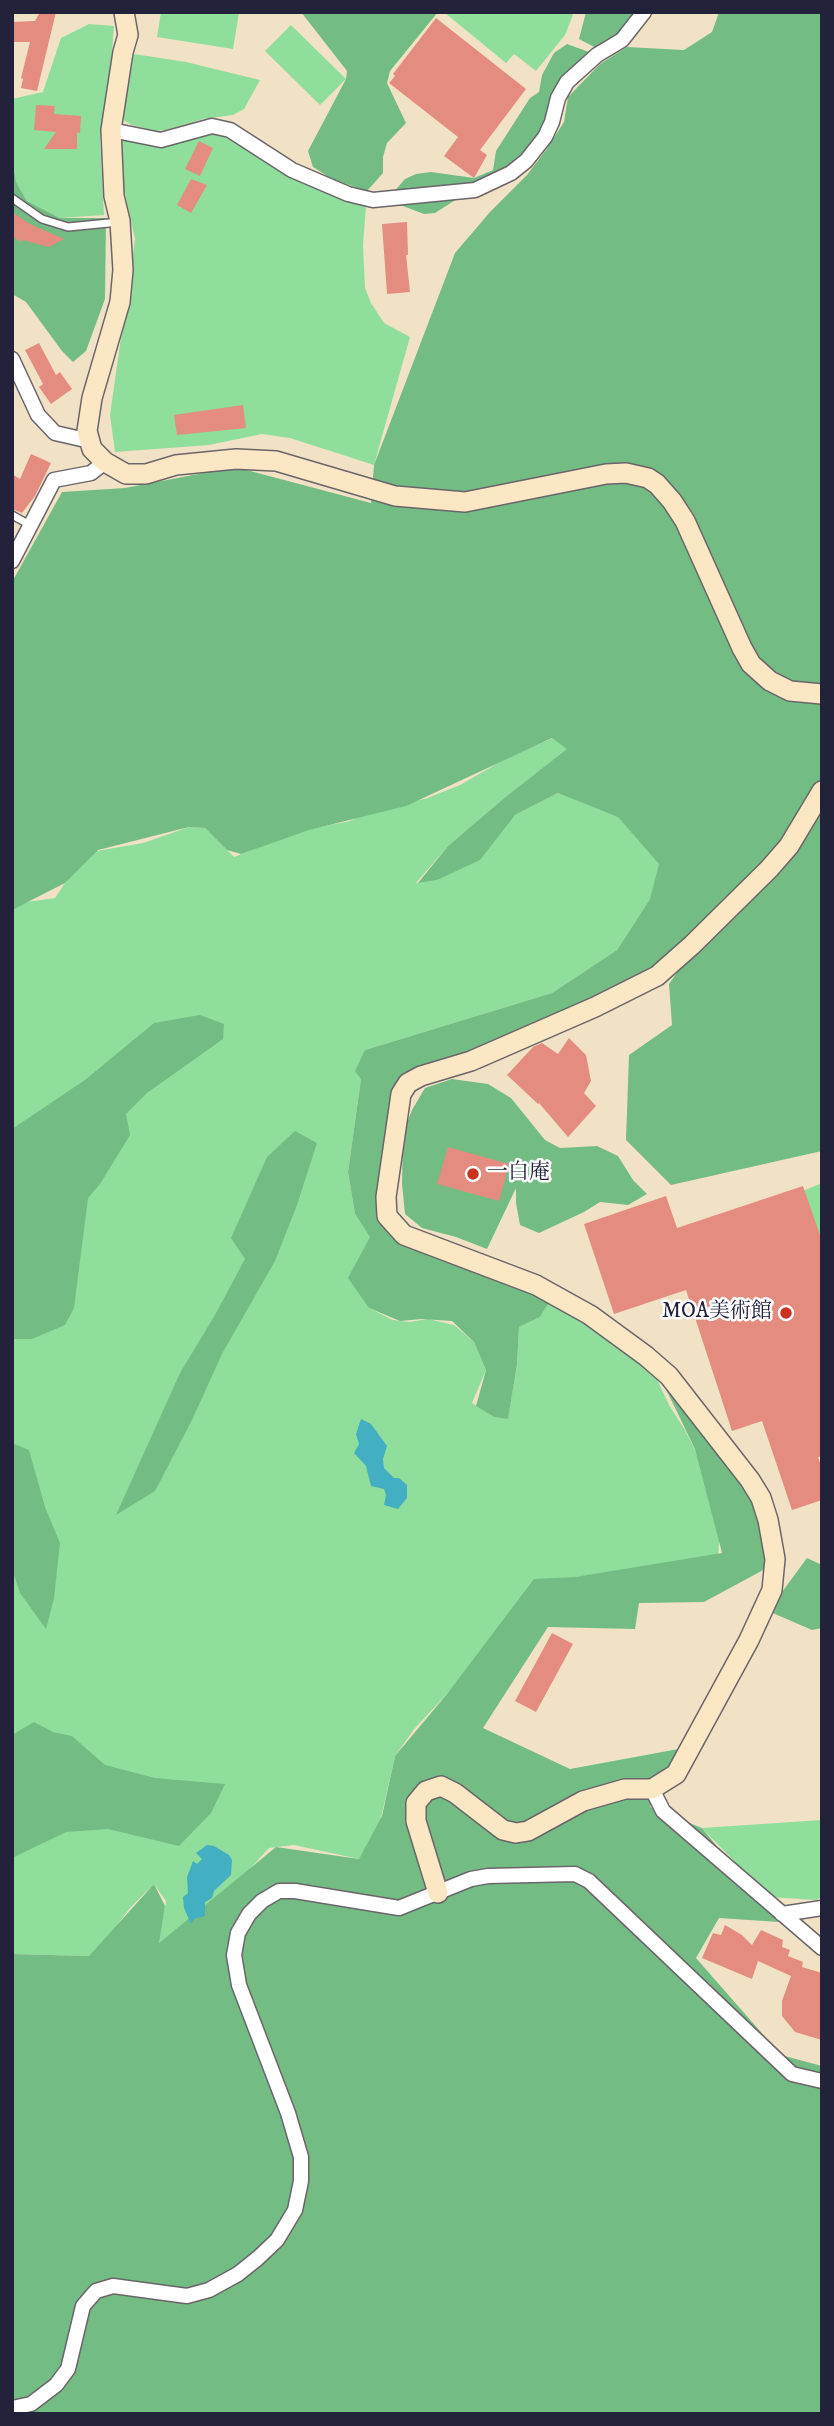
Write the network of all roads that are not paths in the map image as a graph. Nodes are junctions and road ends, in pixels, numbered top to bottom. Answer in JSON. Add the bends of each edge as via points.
{"nodes":[{"id":1,"x":124,"y":12,"type":"edge"},
{"id":2,"x":644,"y":12,"type":"edge"},
{"id":3,"x":111,"y":130,"type":"junction"},
{"id":4,"x":12,"y":198,"type":"edge"},
{"id":5,"x":120,"y":221,"type":"junction"},
{"id":6,"x":12,"y":359,"type":"edge"},
{"id":7,"x":90,"y":441,"type":"junction"},
{"id":8,"x":105,"y":463,"type":"junction"},
{"id":9,"x":12,"y":515,"type":"edge"},
{"id":10,"x":31,"y":526,"type":"junction"},
{"id":11,"x":12,"y":561,"type":"edge"},
{"id":12,"x":822,"y":694,"type":"edge"},
{"id":13,"x":822,"y":791,"type":"edge"},
{"id":14,"x":652,"y":1789,"type":"junction"},
{"id":15,"x":438,"y":1893,"type":"junction"},
{"id":16,"x":822,"y":1908,"type":"edge"},
{"id":17,"x":782,"y":1914,"type":"junction"},
{"id":18,"x":822,"y":1948,"type":"edge"},
{"id":19,"x":822,"y":2081,"type":"edge"},
{"id":20,"x":12,"y":2408,"type":"edge"}],
"edges":[{"from":1,"to":3,"type":"street","via":[[128,35]]},
{"from":2,"to":3,"type":"street","via":[[622,40],[597,55],[568,82],[545,137],[526,161],[475,190],[373,201],[292,170],[230,130],[212,126],[162,140]]},
{"from":3,"to":5,"type":"street","via":[[114,196]]},
{"from":4,"to":5,"type":"lane","via":[[42,219],[68,227]]},
{"from":5,"to":7,"type":"street","via":[[120,302],[92,398],[87,430]]},
{"from":6,"to":7,"type":"street","via":[[38,415],[55,433]]},
{"from":7,"to":8,"type":"street"},
{"from":8,"to":10,"type":"street","via":[[91,474],[54,480]]},
{"from":8,"to":12,"type":"street","via":[[126,474],[146,474],[176,465],[236,459],[276,461],[395,496],[465,502],[606,474],[648,478],[685,521],[751,664],[790,691]]},
{"from":9,"to":10,"type":"lane"},
{"from":10,"to":11,"type":"street"},
{"from":13,"to":14,"type":"street","via":[[782,854],[657,976],[483,1055],[421,1076],[401,1094],[387,1216],[404,1235],[536,1285],[590,1315],[646,1356],[669,1376],[761,1498],[775,1559],[772,1590],[676,1774]]},
{"from":14,"to":15,"type":"street","via":[[625,1789],[583,1801],[516,1833],[503,1830],[441,1786],[426,1791],[416,1803],[416,1821]]},
{"from":14,"to":17,"type":"street","via":[[663,1811]]},
{"from":15,"to":19,"type":"street","via":[[488,1876],[575,1874],[589,1881],[792,2074]]},
{"from":15,"to":20,"type":"street","via":[[399,1908],[279,1891],[249,1914],[238,1933],[234,1955],[239,1985],[301,2157],[295,2210],[277,2240],[258,2258],[209,2290],[187,2296],[113,2286],[96,2291],[82,2306],[68,2369],[56,2385],[31,2403]]},
{"from":16,"to":17,"type":"street"},
{"from":17,"to":18,"type":"street"}]}
